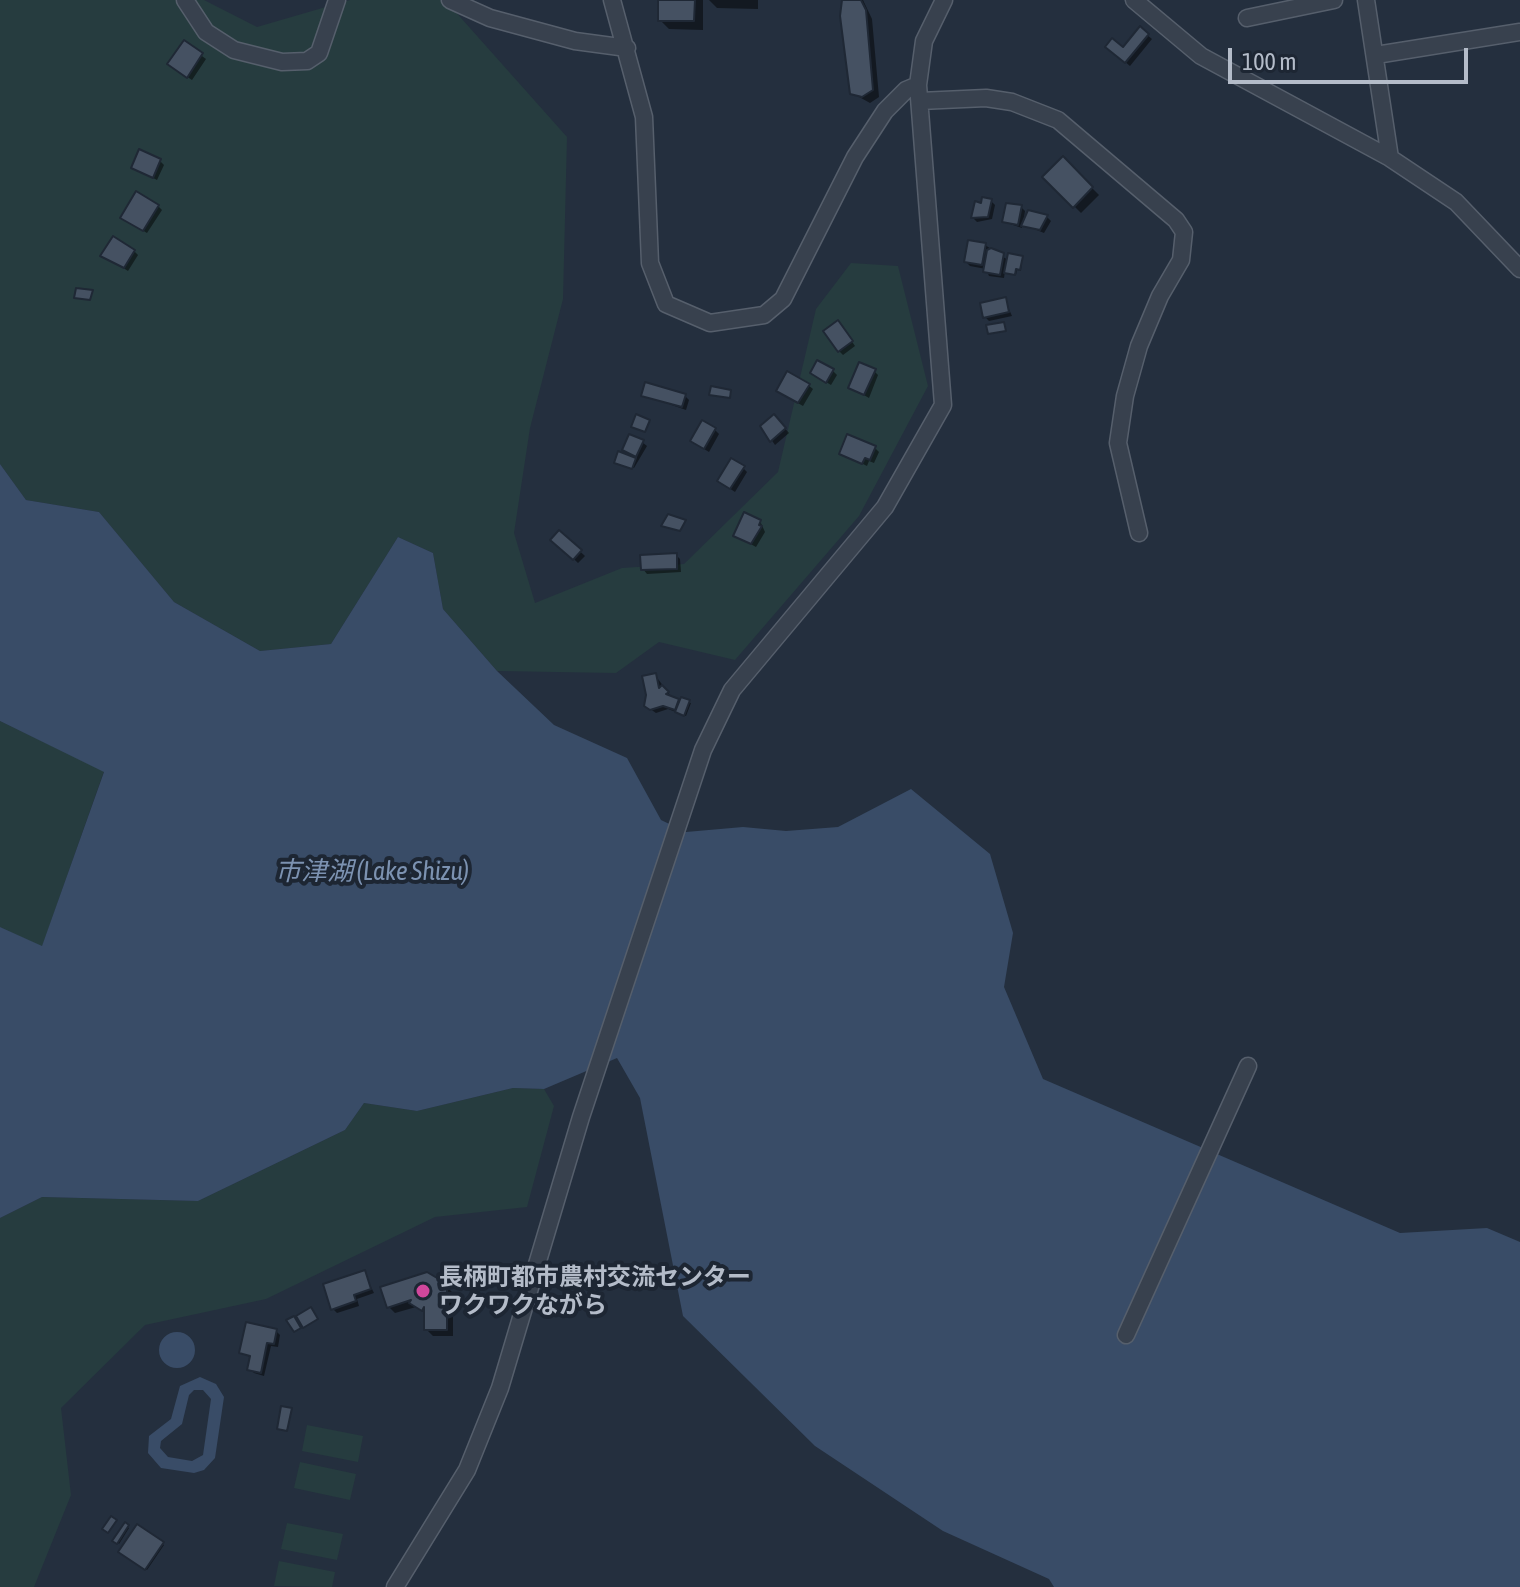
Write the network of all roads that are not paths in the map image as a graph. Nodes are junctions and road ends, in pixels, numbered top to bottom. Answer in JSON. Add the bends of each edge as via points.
{"nodes":[{"id":1,"x":185,"y":0,"type":"edge"},
{"id":2,"x":337,"y":0,"type":"edge"},
{"id":3,"x":450,"y":0,"type":"edge"},
{"id":4,"x":612,"y":0,"type":"edge"},
{"id":5,"x":944,"y":0,"type":"edge"},
{"id":6,"x":1134,"y":0,"type":"edge"},
{"id":7,"x":1334,"y":0,"type":"edge"},
{"id":8,"x":1366,"y":0,"type":"edge"},
{"id":9,"x":1247,"y":18,"type":"dead end"},
{"id":10,"x":1520,"y":32,"type":"edge"},
{"id":11,"x":627,"y":48,"type":"junction"},
{"id":12,"x":1376,"y":55,"type":"junction"},
{"id":13,"x":919,"y":93,"type":"junction"},
{"id":14,"x":1390,"y":158,"type":"junction"},
{"id":15,"x":1520,"y":269,"type":"edge"},
{"id":16,"x":1139,"y":533,"type":"dead end"},
{"id":17,"x":1248,"y":1066,"type":"dead end"},
{"id":18,"x":1126,"y":1335,"type":"dead end"},
{"id":19,"x":395,"y":1587,"type":"edge"}],
"edges":[{"from":1,"to":2,"type":"street","via":[[206,32],[234,50],[282,62],[307,61],[319,53]]},
{"from":3,"to":11,"type":"street","via":[[490,18],[575,41]]},
{"from":4,"to":11,"type":"street"},
{"from":5,"to":13,"type":"street","via":[[924,41]]},
{"from":6,"to":14,"type":"street","via":[[1201,56]]},
{"from":7,"to":9,"type":"street"},
{"from":8,"to":12,"type":"street"},
{"from":10,"to":12,"type":"street"},
{"from":11,"to":13,"type":"street","via":[[644,117],[650,263],[666,304],[710,323],[764,315],[783,299],[855,157],[885,111],[906,90]]},
{"from":12,"to":14,"type":"street"},
{"from":13,"to":16,"type":"street","via":[[1012,102],[1058,120],[1184,232],[1181,260],[1139,346],[1125,396],[1118,443]]},
{"from":13,"to":19,"type":"street","via":[[943,405],[885,507],[732,690],[703,750],[581,1117],[494,1402],[467,1470]]},
{"from":14,"to":15,"type":"street","via":[[1456,202]]},
{"from":17,"to":18,"type":"street"}]}
